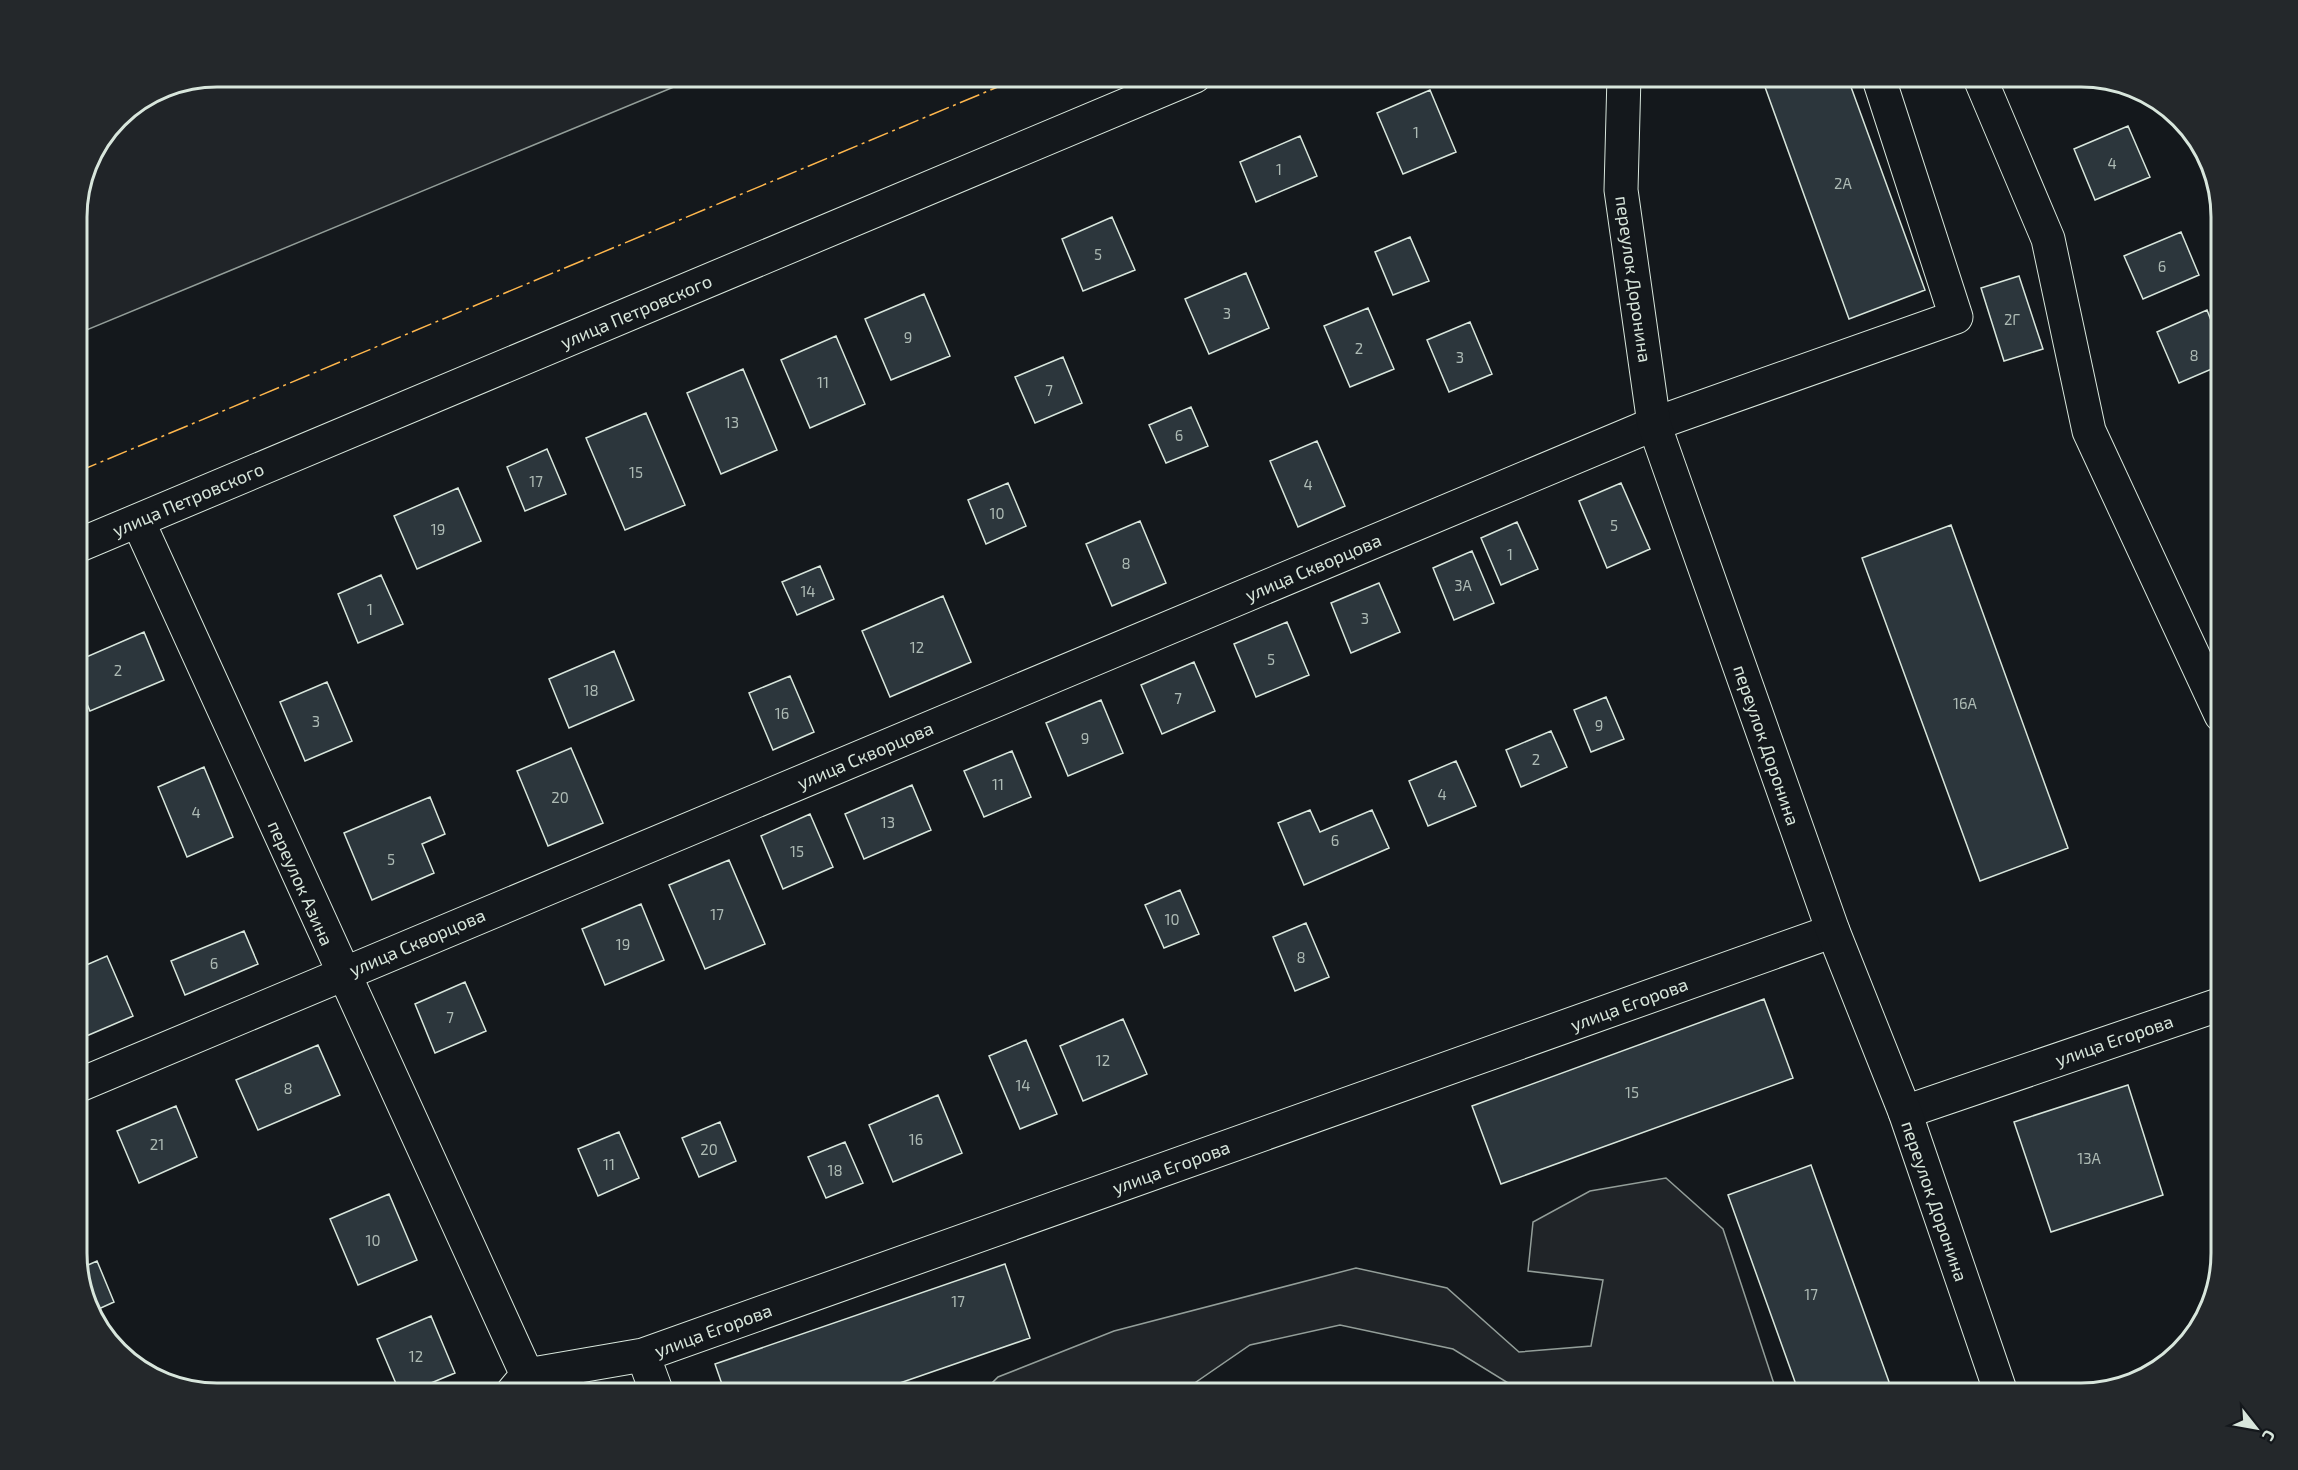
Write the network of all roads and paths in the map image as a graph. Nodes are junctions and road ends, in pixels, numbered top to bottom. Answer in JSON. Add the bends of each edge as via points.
{"nodes":[{"id":1,"x":1170,"y":87,"type":"edge"},
{"id":2,"x":1624,"y":87,"type":"edge"},
{"id":3,"x":1882,"y":87,"type":"edge"},
{"id":4,"x":1984,"y":87,"type":"edge"},
{"id":5,"x":1654,"y":424,"type":"junction"},
{"id":6,"x":138,"y":521,"type":"junction"},
{"id":7,"x":87,"y":542,"type":"edge"},
{"id":8,"x":2211,"y":692,"type":"edge"},
{"id":9,"x":1833,"y":931,"type":"junction"},
{"id":10,"x":342,"y":974,"type":"junction"},
{"id":11,"x":2211,"y":1008,"type":"edge"},
{"id":12,"x":87,"y":1082,"type":"edge"},
{"id":13,"x":1905,"y":1112,"type":"junction"},
{"id":14,"x":643,"y":1355,"type":"junction"},
{"id":15,"x":520,"y":1383,"type":"edge"},
{"id":16,"x":524,"y":1383,"type":"edge"},
{"id":17,"x":653,"y":1383,"type":"edge"},
{"id":18,"x":1997,"y":1383,"type":"edge"}],
"edges":[{"from":1,"to":6,"type":"street","name":"улица Петровского"},
{"from":2,"to":5,"type":"street","name":"переулок Доронина","via":[[1622,190]]},
{"from":3,"to":5,"type":"street","name":"улица Скворцова","via":[[1956,317]]},
{"from":4,"to":8,"type":"street","via":[[2048,238],[2090,431]]},
{"from":5,"to":9,"type":"street","name":"переулок Доронина"},
{"from":5,"to":10,"type":"street","name":"улица Скворцова"},
{"from":6,"to":7,"type":"street","name":"улица Петровского"},
{"from":6,"to":10,"type":"street","name":"переулок Азина"},
{"from":9,"to":13,"type":"street","name":"переулок Доронина"},
{"from":9,"to":14,"type":"street","name":"улица Егорова"},
{"from":10,"to":12,"type":"street","name":"улица Скворцова"},
{"from":10,"to":15,"type":"street","name":"переулок Азина"},
{"from":11,"to":13,"type":"street","name":"улица Егорова"},
{"from":13,"to":18,"type":"street","name":"переулок Доронина"},
{"from":14,"to":16,"type":"street","name":"улица Егорова"},
{"from":14,"to":17,"type":"street"}]}
